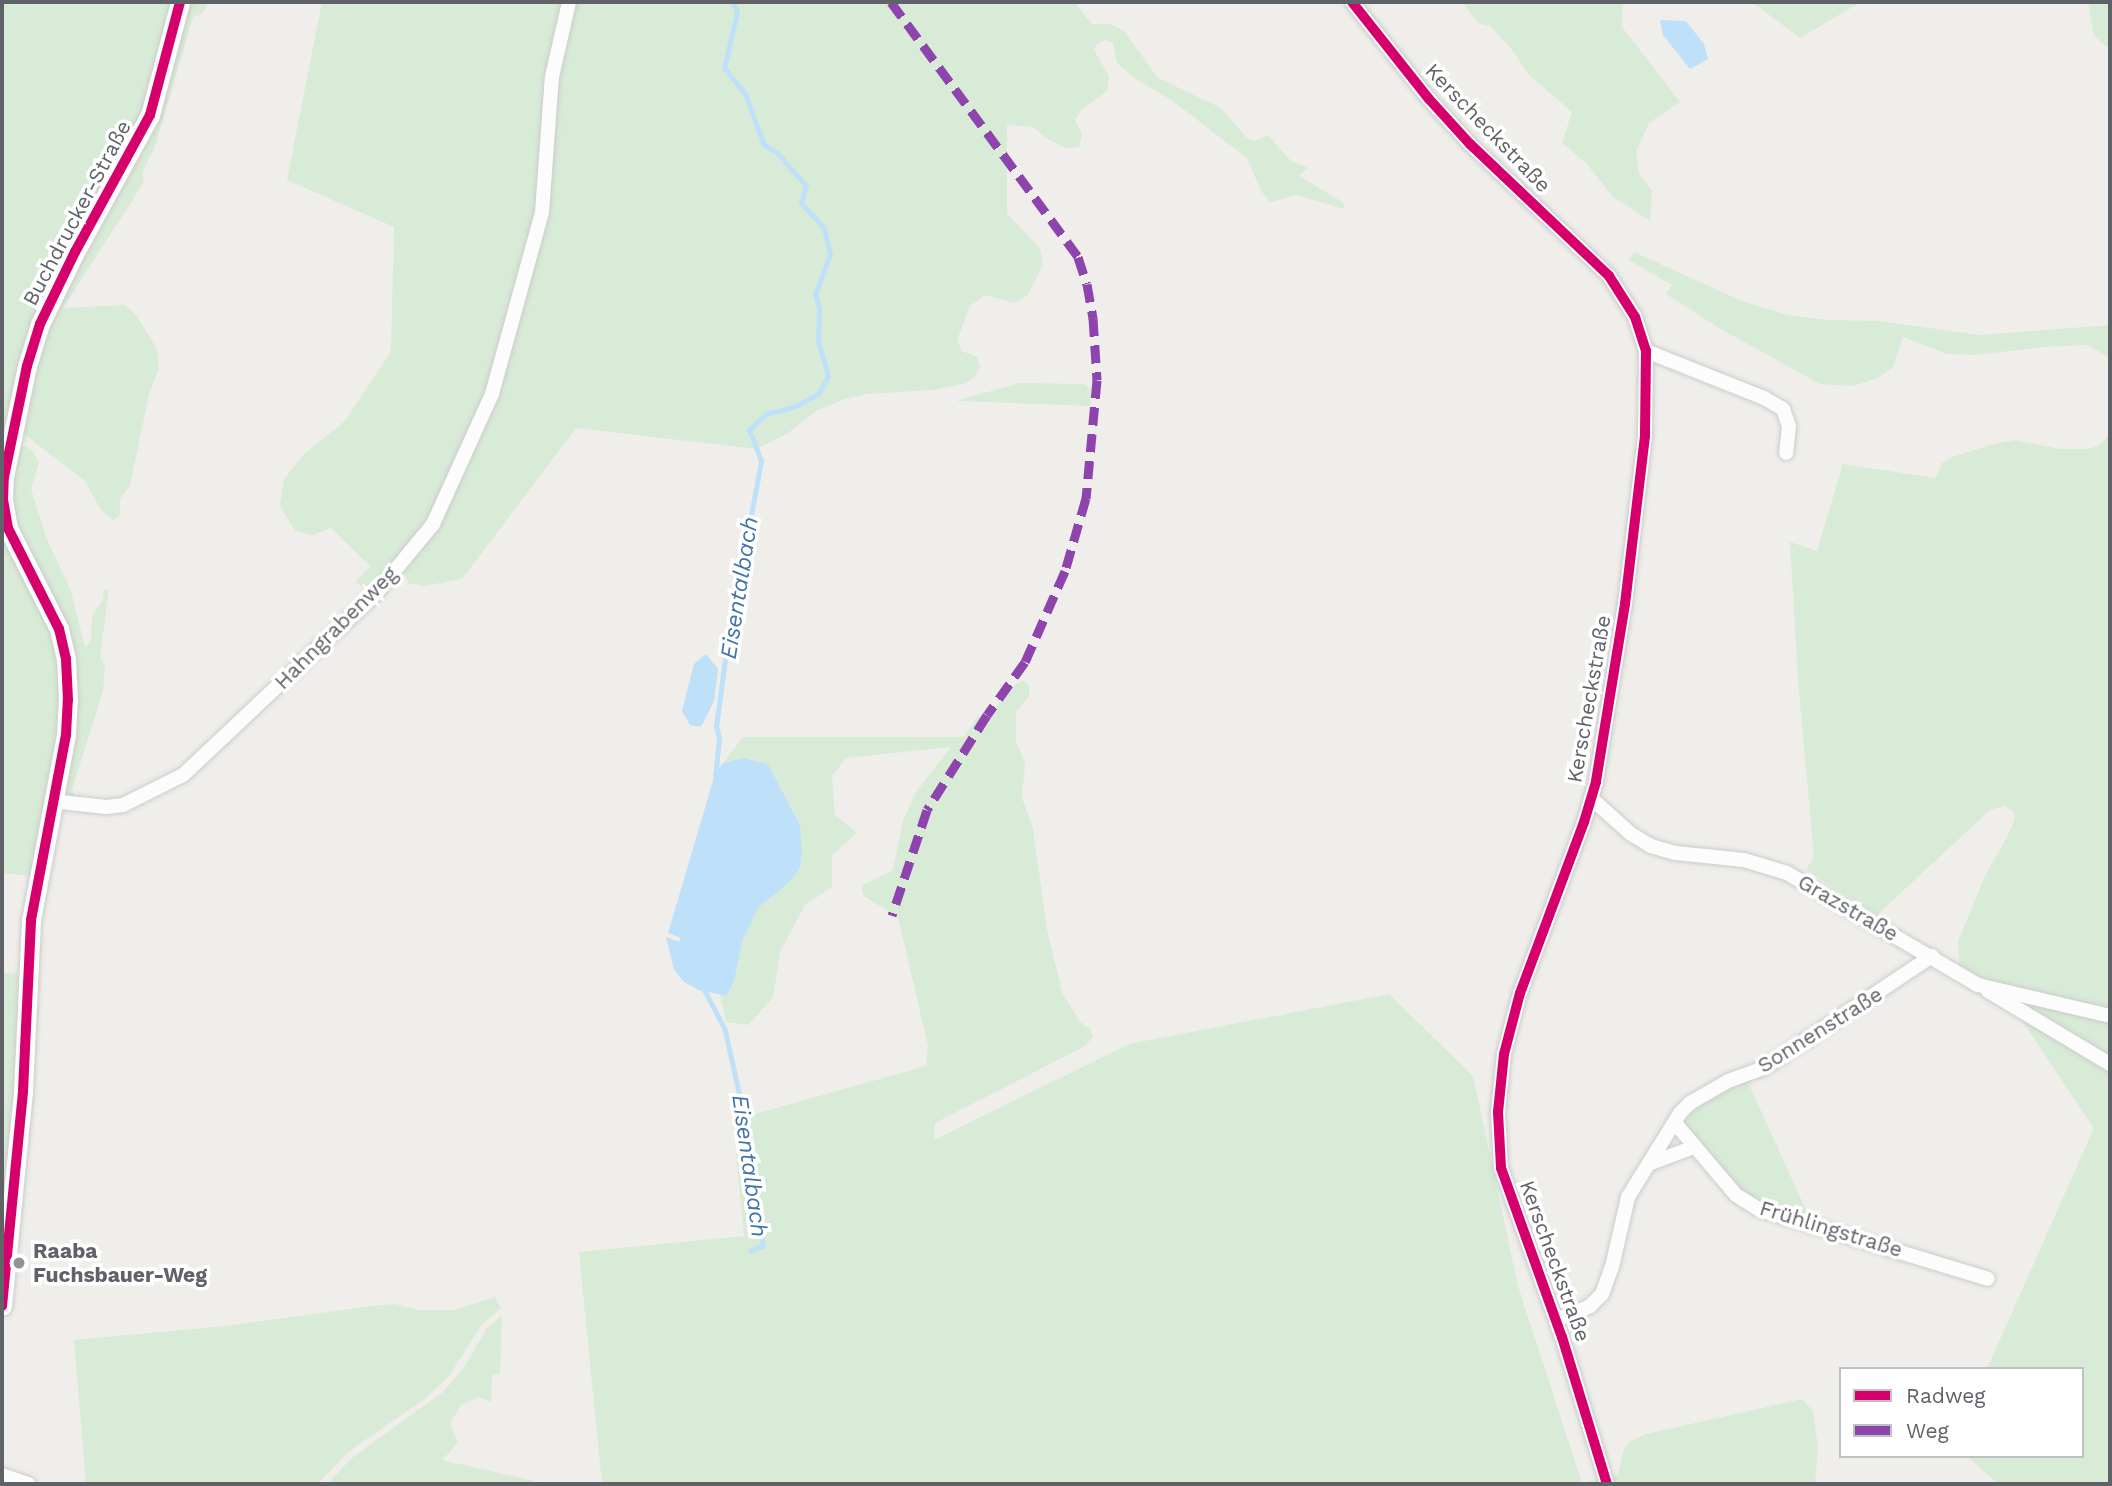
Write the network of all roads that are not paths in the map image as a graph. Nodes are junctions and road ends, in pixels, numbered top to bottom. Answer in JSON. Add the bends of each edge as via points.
{"nodes":[{"id":1,"x":180,"y":2,"type":"edge"},
{"id":2,"x":569,"y":2,"type":"edge"},
{"id":3,"x":1352,"y":2,"type":"edge"},
{"id":4,"x":1646,"y":351,"type":"junction"},
{"id":5,"x":1787,"y":453,"type":"dead end"},
{"id":6,"x":1592,"y":799,"type":"junction"},
{"id":7,"x":52,"y":802,"type":"junction"},
{"id":8,"x":1931,"y":956,"type":"junction"},
{"id":9,"x":1978,"y":985,"type":"junction"},
{"id":10,"x":2110,"y":1016,"type":"edge"},
{"id":11,"x":2110,"y":1065,"type":"edge"},
{"id":12,"x":1675,"y":1123,"type":"junction"},
{"id":13,"x":1694,"y":1147,"type":"junction"},
{"id":14,"x":1650,"y":1163,"type":"junction"},
{"id":15,"x":1988,"y":1279,"type":"dead end"},
{"id":16,"x":2,"y":1306,"type":"edge"},
{"id":17,"x":1556,"y":1320,"type":"junction"},
{"id":18,"x":2,"y":1475,"type":"edge"},
{"id":19,"x":28,"y":1484,"type":"edge"},
{"id":20,"x":1606,"y":1484,"type":"edge"}],
"edges":[{"from":1,"to":7,"type":"street","name":"Buchdrucker-Straße","via":[[150,115],[47,306],[27,366],[6,462],[6,520],[54,616],[66,659],[66,735]]},
{"from":2,"to":7,"type":"street","name":"Hahngrabenweg","via":[[552,78],[542,212],[492,394],[433,524],[377,592],[183,775],[123,805]]},
{"from":3,"to":4,"type":"street","name":"Kerscheckstraße","via":[[1470,144],[1609,276],[1635,317]]},
{"from":4,"to":5,"type":"street","via":[[1764,398],[1783,410],[1789,426]]},
{"from":4,"to":6,"type":"street","name":"Kerscheckstraße","via":[[1645,436],[1625,604]]},
{"from":6,"to":8,"type":"street","name":"Grazstraße","via":[[1630,834],[1651,846],[1772,867]]},
{"from":6,"to":17,"type":"street","name":"Kerscheckstraße","via":[[1520,993],[1504,1054],[1499,1112],[1502,1168]]},
{"from":7,"to":16,"type":"street","name":"Buchdrucker-Straße","via":[[28,950],[23,1091]]},
{"from":8,"to":9,"type":"street","name":"Grazstraße"},
{"from":8,"to":12,"type":"street","name":"Sonnenstraße","via":[[1764,1068],[1700,1096]]},
{"from":9,"to":10,"type":"street","name":"Grazstraße"},
{"from":9,"to":11,"type":"street"},
{"from":12,"to":13,"type":"street","name":"Frühlingstraße"},
{"from":12,"to":14,"type":"street"},
{"from":13,"to":14,"type":"street"},
{"from":13,"to":15,"type":"street","name":"Frühlingstraße","via":[[1736,1195],[1758,1209]]},
{"from":14,"to":17,"type":"street","via":[[1625,1203],[1602,1294],[1590,1306]]},
{"from":17,"to":20,"type":"street","name":"Kerscheckstraße","via":[[1594,1432]]},
{"from":18,"to":19,"type":"street"}]}
